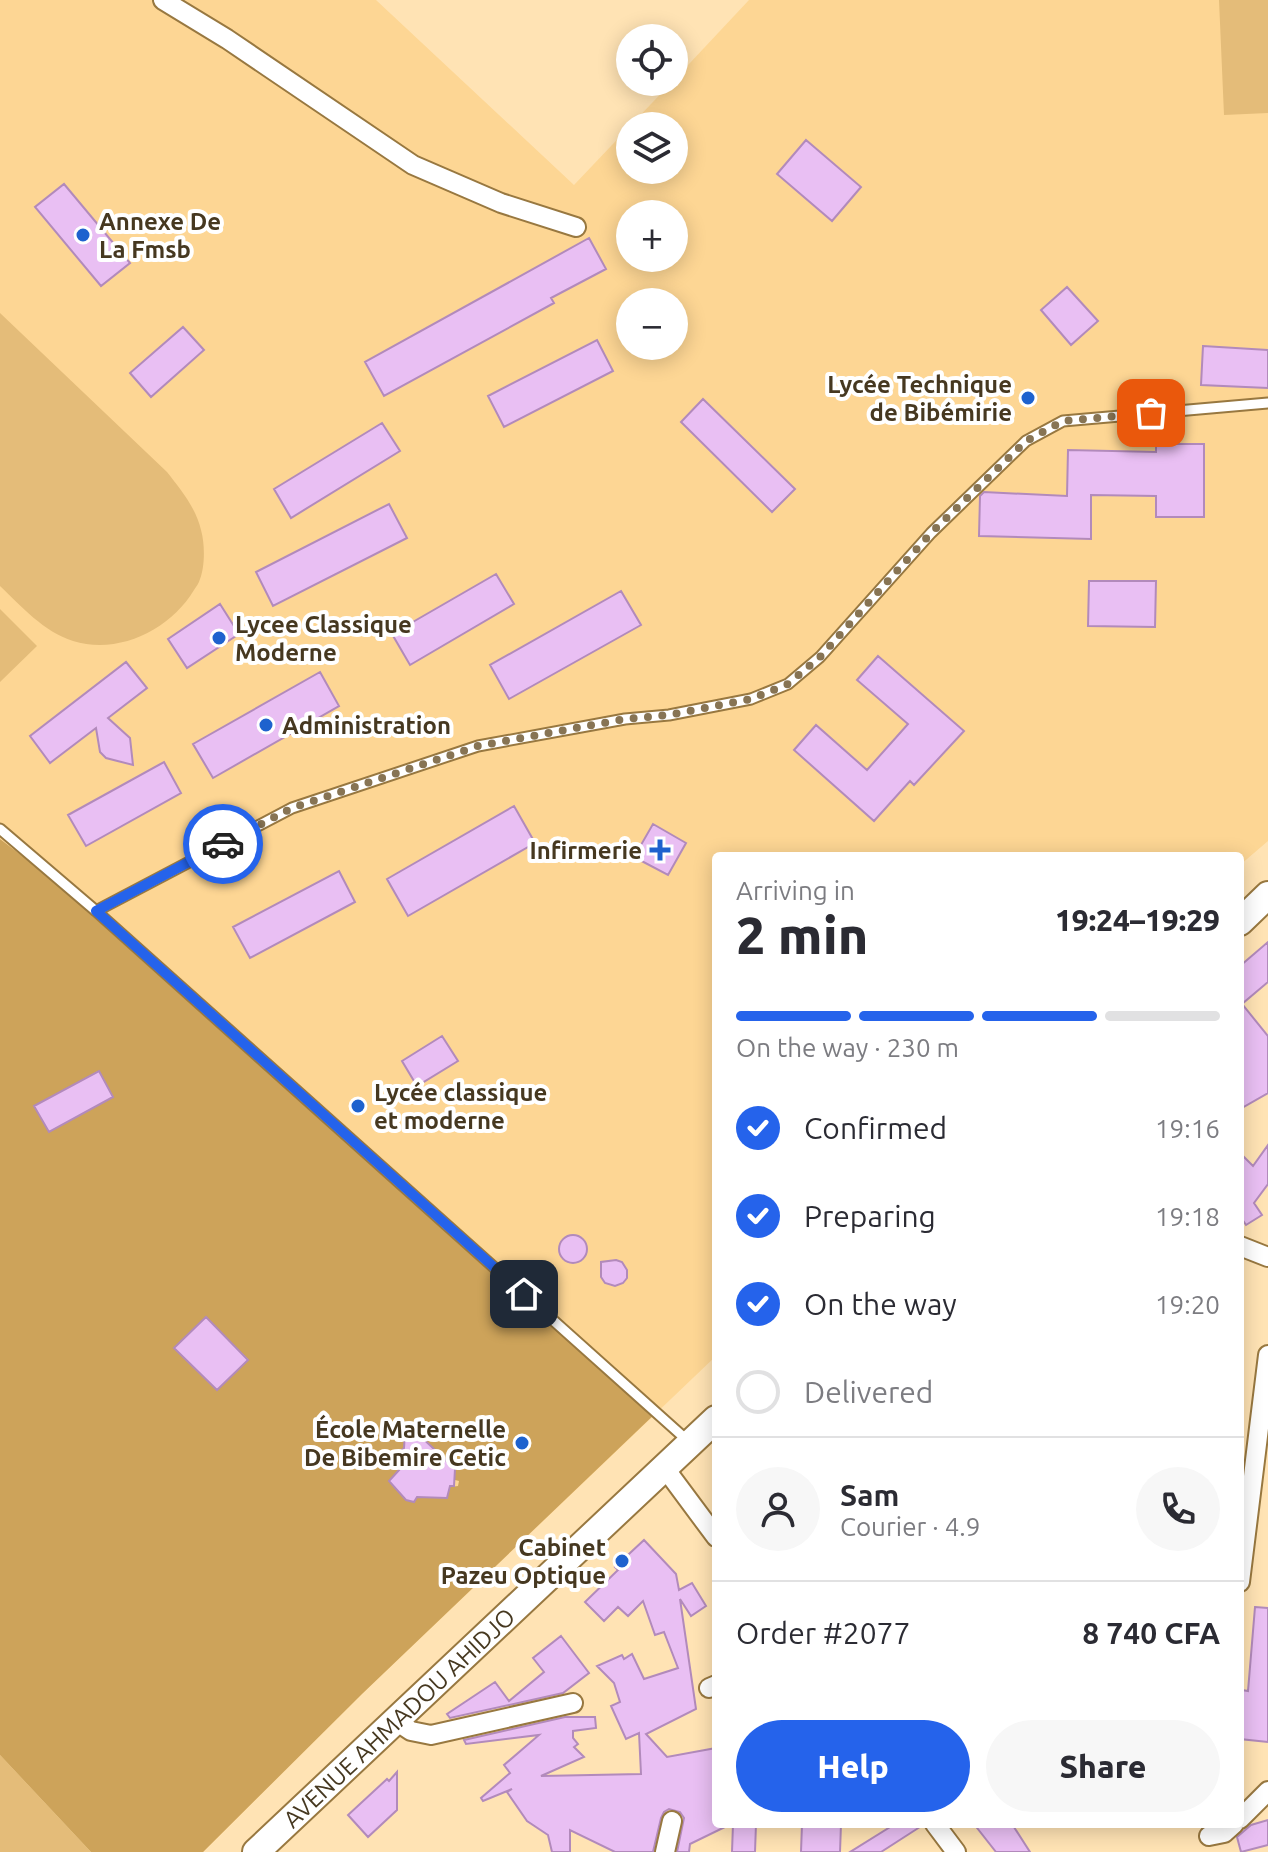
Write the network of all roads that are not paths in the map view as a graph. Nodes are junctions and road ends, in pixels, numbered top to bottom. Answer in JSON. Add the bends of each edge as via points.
{"nodes":[{"id":1,"x":163,"y":0,"type":"edge"},
{"id":2,"x":576,"y":227,"type":"dead end"},
{"id":3,"x":1268,"y":403,"type":"edge"},
{"id":4,"x":0,"y":829,"type":"edge"},
{"id":5,"x":1268,"y":895,"type":"edge"},
{"id":6,"x":96,"y":911,"type":"junction"},
{"id":7,"x":1244,"y":918,"type":"edge"},
{"id":8,"x":1244,"y":1248,"type":"edge"},
{"id":9,"x":1268,"y":1257,"type":"edge"},
{"id":10,"x":1268,"y":1355,"type":"edge"},
{"id":11,"x":712,"y":1423,"type":"edge"},
{"id":12,"x":691,"y":1443,"type":"junction"},
{"id":13,"x":664,"y":1467,"type":"junction"},
{"id":14,"x":712,"y":1532,"type":"edge"},
{"id":15,"x":1244,"y":1550,"type":"edge"},
{"id":16,"x":573,"y":1703,"type":"dead end"},
{"id":17,"x":396,"y":1721,"type":"junction"},
{"id":18,"x":1268,"y":1791,"type":"edge"},
{"id":19,"x":1244,"y":1815,"type":"edge"},
{"id":20,"x":672,"y":1821,"type":"dead end"},
{"id":21,"x":938,"y":1828,"type":"edge"},
{"id":22,"x":1230,"y":1828,"type":"edge"},
{"id":23,"x":1209,"y":1837,"type":"edge"},
{"id":24,"x":256,"y":1852,"type":"edge"},
{"id":25,"x":665,"y":1852,"type":"edge"},
{"id":26,"x":956,"y":1852,"type":"edge"}],
"edges":[{"from":1,"to":2,"type":"street","via":[[413,165],[501,203]]},
{"from":3,"to":6,"type":"lane","via":[[1063,421],[1026,441],[788,684],[751,699],[449,756],[292,808]]},
{"from":4,"to":6,"type":"lane"},
{"from":5,"to":7,"type":"main road"},
{"from":6,"to":12,"type":"lane"},
{"from":8,"to":9,"type":"street"},
{"from":10,"to":15,"type":"street"},
{"from":11,"to":12,"type":"main road","name":"AVENUE AHMADOU AHIDJO"},
{"from":12,"to":13,"type":"main road","name":"AVENUE AHMADOU AHIDJO"},
{"from":13,"to":14,"type":"street"},
{"from":13,"to":17,"type":"main road","name":"AVENUE AHMADOU AHIDJO"},
{"from":16,"to":17,"type":"street","via":[[431,1735]]},
{"from":17,"to":24,"type":"main road","name":"AVENUE AHMADOU AHIDJO"},
{"from":18,"to":19,"type":"street"},
{"from":20,"to":25,"type":"street"},
{"from":21,"to":26,"type":"street"},
{"from":22,"to":23,"type":"street"}]}
